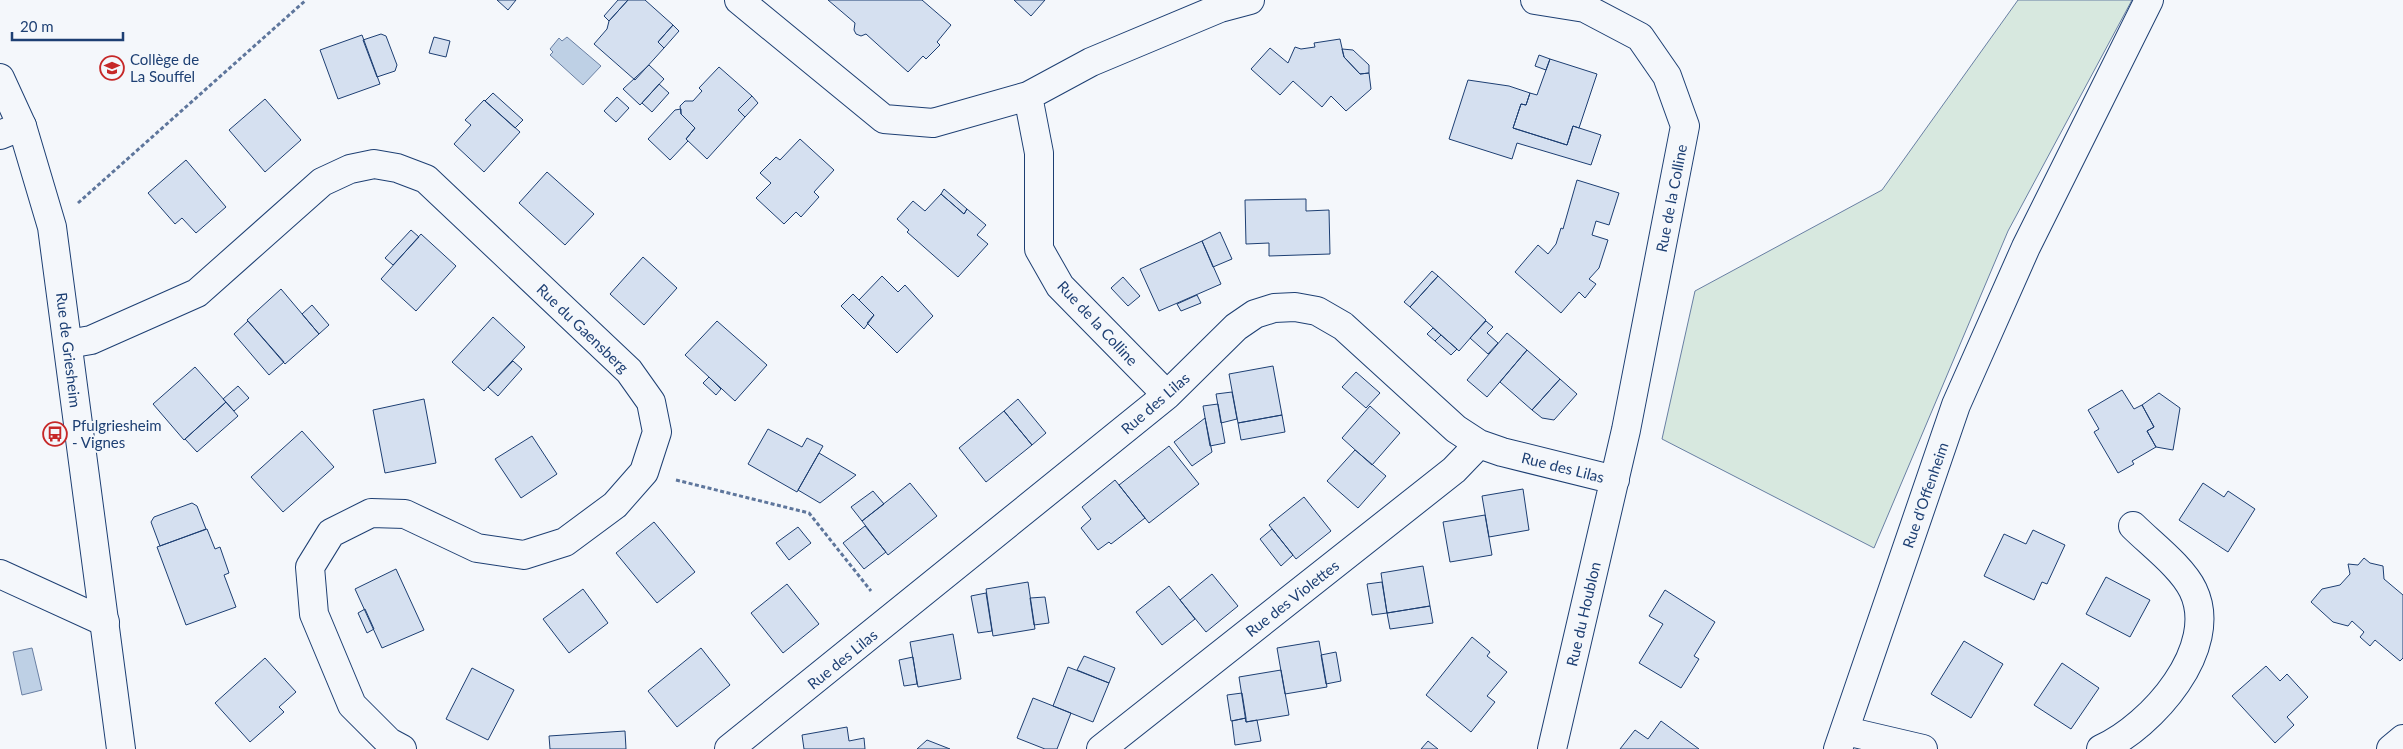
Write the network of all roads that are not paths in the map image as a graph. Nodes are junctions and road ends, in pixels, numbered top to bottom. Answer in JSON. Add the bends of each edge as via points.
{"nodes":[{"id":1,"x":739,"y":0,"type":"edge"},
{"id":2,"x":1250,"y":0,"type":"edge"},
{"id":3,"x":1535,"y":0,"type":"edge"},
{"id":4,"x":2149,"y":0,"type":"edge"},
{"id":5,"x":1219,"y":4,"type":"edge"},
{"id":6,"x":0,"y":78,"type":"edge"},
{"id":7,"x":1028,"y":96,"type":"junction"},
{"id":8,"x":11,"y":131,"type":"edge"},
{"id":9,"x":68,"y":344,"type":"junction"},
{"id":10,"x":1167,"y":395,"type":"junction"},
{"id":11,"x":1480,"y":444,"type":"junction"},
{"id":12,"x":1615,"y":480,"type":"junction"},
{"id":13,"x":2133,"y":526,"type":"dead end"},
{"id":14,"x":0,"y":574,"type":"edge"},
{"id":15,"x":105,"y":622,"type":"junction"},
{"id":16,"x":2403,"y":739,"type":"edge"},
{"id":17,"x":1842,"y":740,"type":"edge"},
{"id":18,"x":121,"y":749,"type":"edge"},
{"id":19,"x":402,"y":749,"type":"edge"},
{"id":20,"x":729,"y":749,"type":"edge"},
{"id":21,"x":1102,"y":749,"type":"edge"},
{"id":22,"x":1552,"y":749,"type":"edge"},
{"id":23,"x":1923,"y":749,"type":"edge"},
{"id":24,"x":2101,"y":749,"type":"edge"},
{"id":25,"x":2391,"y":749,"type":"edge"}],
"edges":[{"from":1,"to":7,"type":"street","via":[[884,119],[933,123]]},
{"from":2,"to":5,"type":"street"},
{"from":3,"to":12,"type":"street","name":"Rue de la Colline","via":[[1585,8],[1640,37],[1667,76],[1685,126]]},
{"from":4,"to":17,"type":"street","name":"Rue d'Offenheim","via":[[2026,247],[1956,405]]},
{"from":5,"to":7,"type":"street","via":[[1091,62]]},
{"from":6,"to":8,"type":"street","name":"Rue de Griesheim"},
{"from":7,"to":10,"type":"street","name":"Rue de la Colline","via":[[1039,154],[1039,249],[1060,286]]},
{"from":8,"to":9,"type":"street","name":"Rue de Griesheim","via":[[52,227]]},
{"from":9,"to":15,"type":"street","name":"Rue de Griesheim"},
{"from":9,"to":19,"type":"street","name":"Rue du Gaensberg","via":[[91,340],[197,293],[322,182],[350,169],[374,164],[397,168],[426,180],[630,371],[651,402],[658,432],[644,472],[615,505],[565,542],[524,556],[478,548],[406,514],[371,513],[331,533],[310,567],[314,614],[352,705],[388,742]]},
{"from":10,"to":11,"type":"street","name":"Rue des Lilas","via":[[1236,327],[1255,314],[1274,308],[1295,307],[1317,311],[1343,326],[1456,429]]},
{"from":10,"to":20,"type":"street","name":"Rue des Lilas"},
{"from":11,"to":12,"type":"street","name":"Rue des Lilas"},
{"from":11,"to":21,"type":"street","name":"Rue des Violettes","via":[[1454,470]]},
{"from":12,"to":22,"type":"street","name":"Rue du Houblon"},
{"from":13,"to":24,"type":"street","via":[[2192,588],[2200,608],[2200,630],[2192,654],[2152,714],[2132,731]]},
{"from":14,"to":15,"type":"street"},
{"from":15,"to":18,"type":"street","name":"Rue de Griesheim"},
{"from":16,"to":25,"type":"street"},
{"from":17,"to":23,"type":"street"}]}
